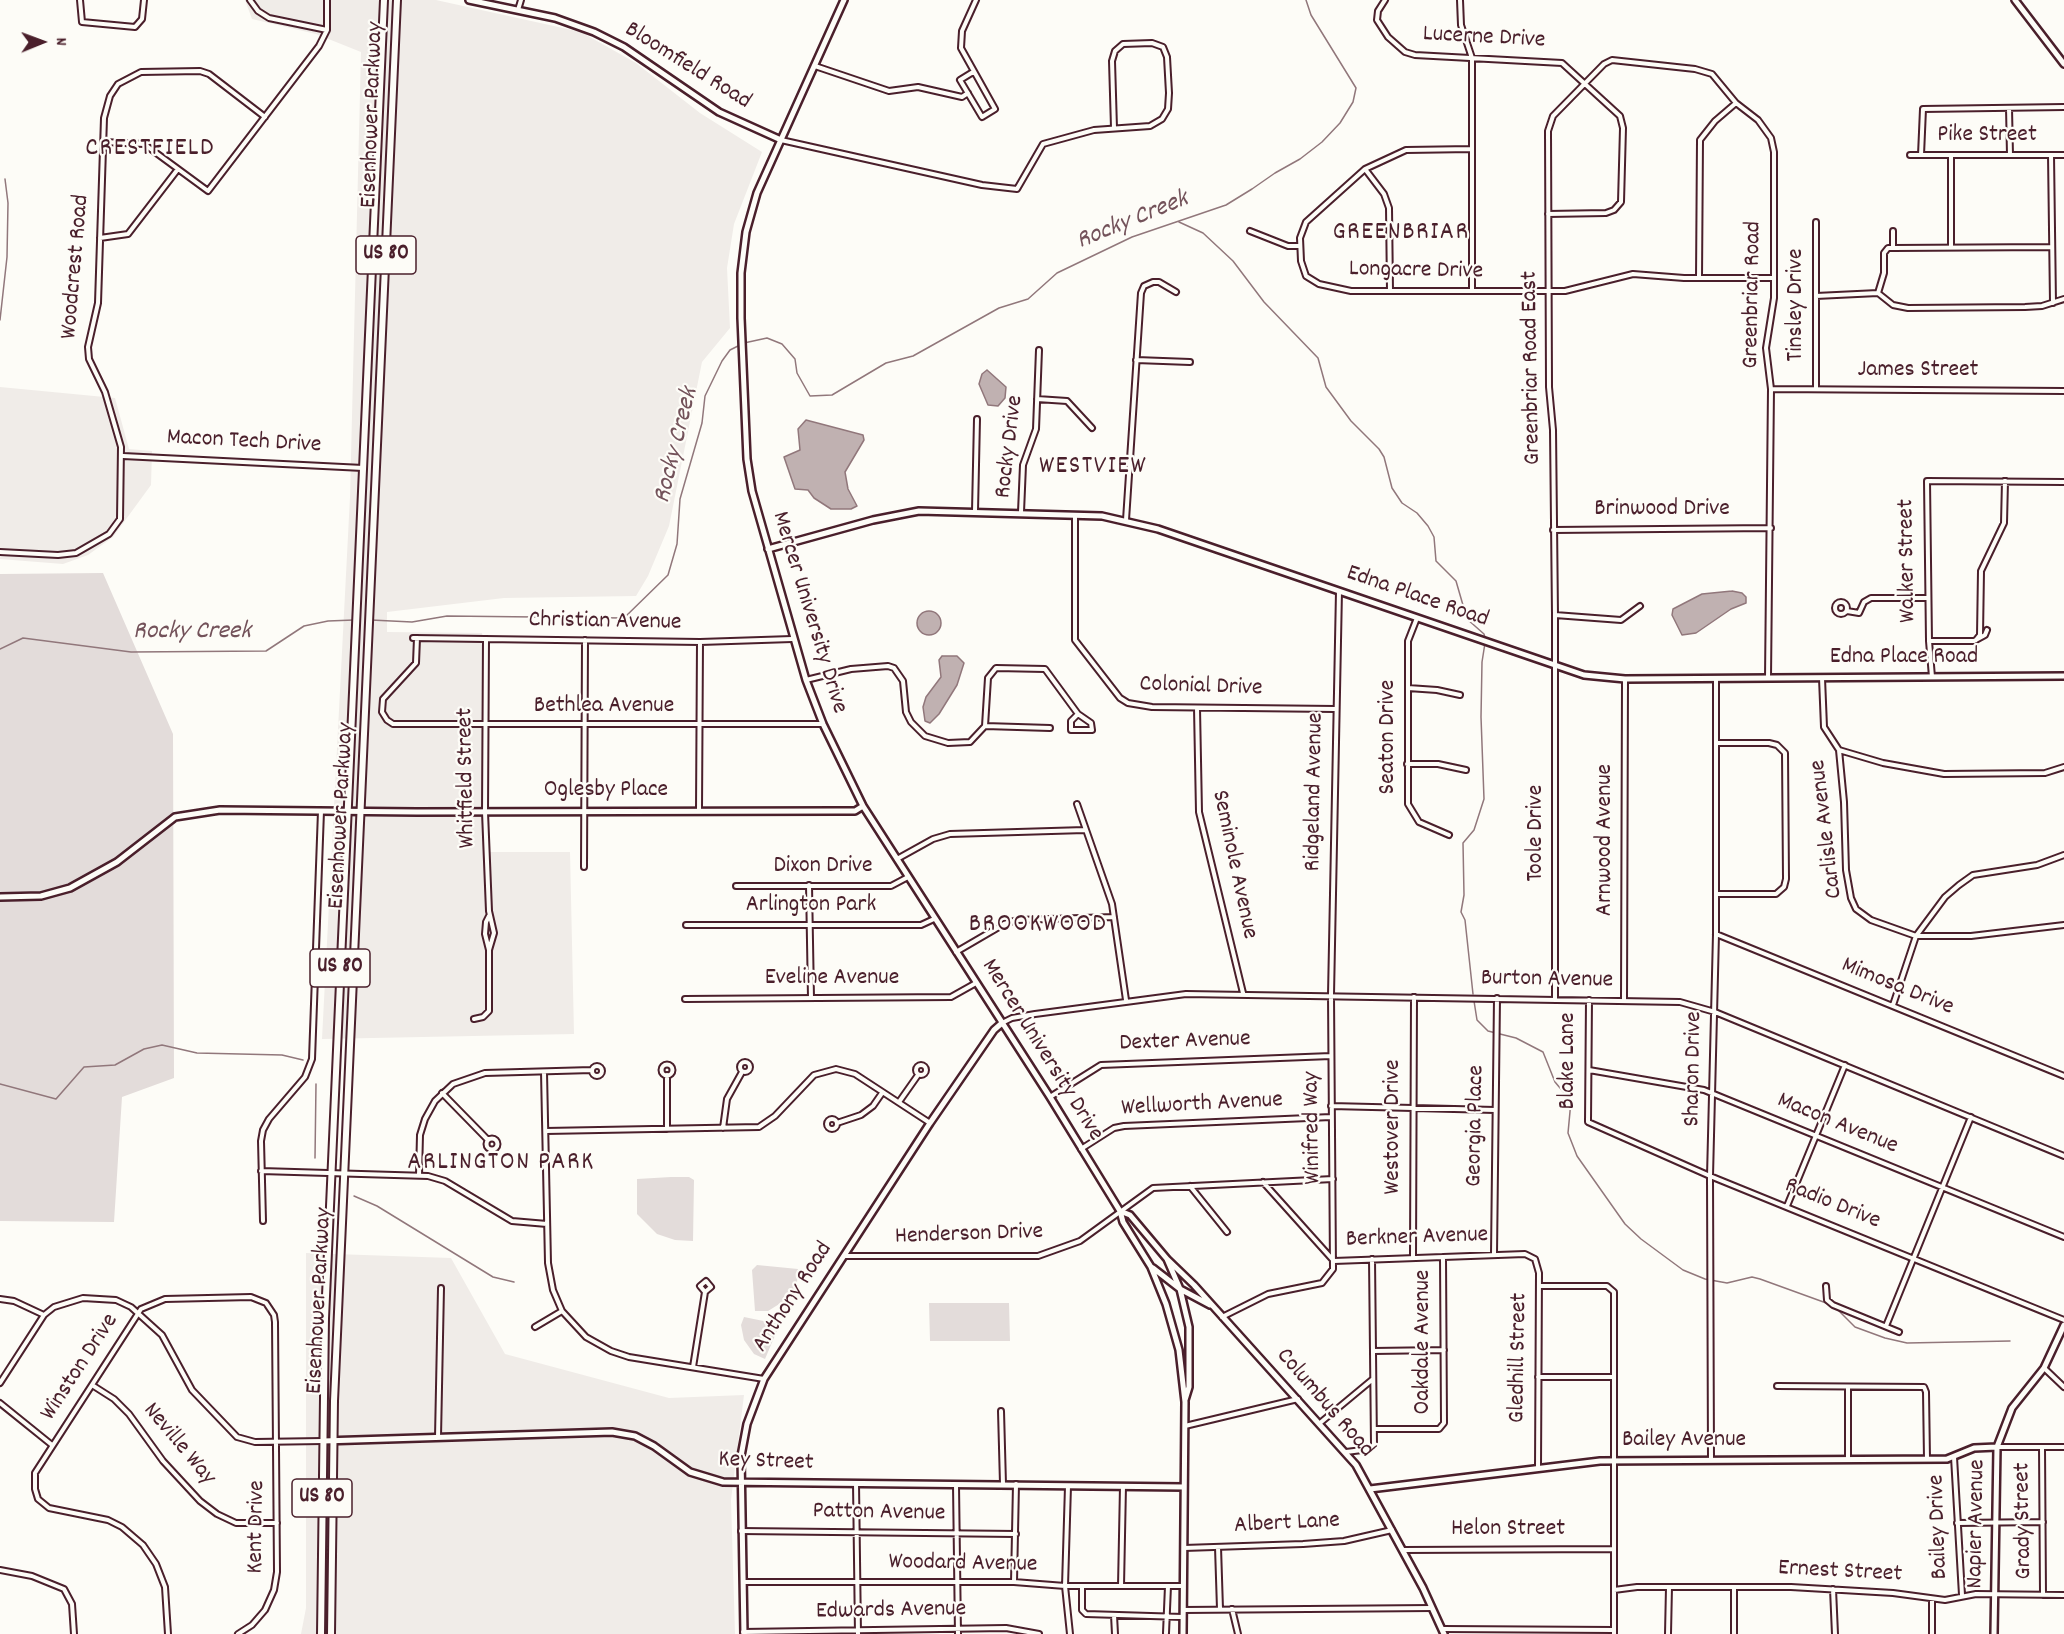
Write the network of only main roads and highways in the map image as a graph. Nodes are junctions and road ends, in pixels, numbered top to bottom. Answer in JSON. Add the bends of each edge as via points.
{"nodes":[{"id":1,"x":397,"y":0,"type":"edge"},
{"id":2,"x":403,"y":0,"type":"edge"},
{"id":3,"x":383,"y":2,"type":"edge"},
{"id":4,"x":397,"y":8,"type":"junction"},
{"id":5,"x":321,"y":1634,"type":"edge"},
{"id":6,"x":332,"y":1634,"type":"edge"}],
"edges":[{"from":1,"to":4,"type":"main road","name":"Eisenhower Parkway","number":"US 80"},
{"from":2,"to":4,"type":"main road"},
{"from":3,"to":5,"type":"main road","name":"Eisenhower Parkway","number":"US 80","via":[[331,1172]]},
{"from":4,"to":6,"type":"main road","name":"Eisenhower Parkway","number":"US 80","via":[[333,1441]]}]}
